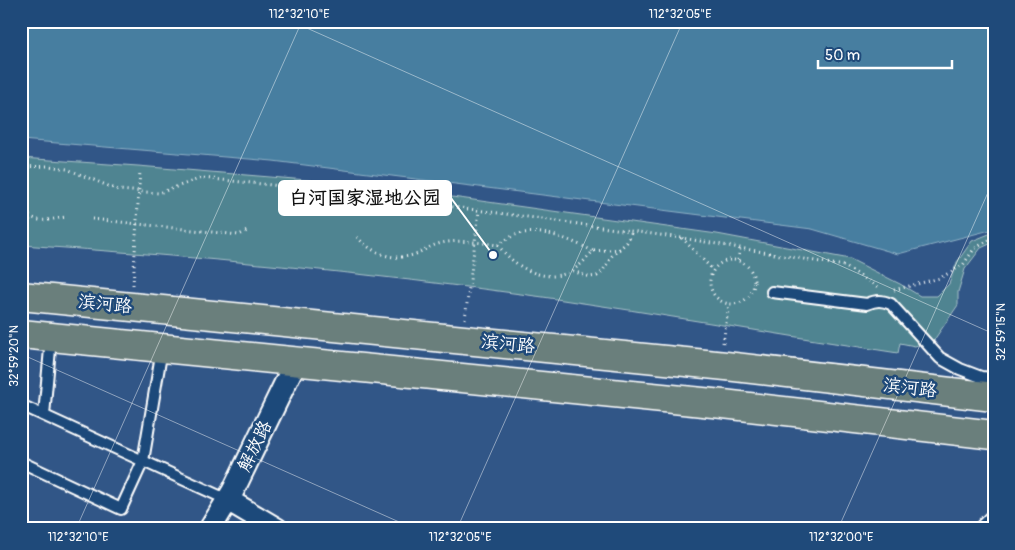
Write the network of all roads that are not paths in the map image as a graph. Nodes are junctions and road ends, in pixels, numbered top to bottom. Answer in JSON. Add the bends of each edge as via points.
{"nodes":[{"id":1,"x":772,"y":292,"type":"dead end"},
{"id":2,"x":21,"y":296,"type":"edge"},
{"id":3,"x":21,"y":334,"type":"edge"},
{"id":4,"x":51,"y":337,"type":"junction"},
{"id":5,"x":162,"y":348,"type":"junction"},
{"id":6,"x":296,"y":362,"type":"junction"},
{"id":7,"x":994,"y":378,"type":"edge"},
{"id":8,"x":994,"y":398,"type":"edge"},
{"id":9,"x":21,"y":405,"type":"edge"},
{"id":10,"x":44,"y":415,"type":"junction"},
{"id":11,"x":994,"y":435,"type":"edge"},
{"id":12,"x":143,"y":461,"type":"junction"},
{"id":13,"x":21,"y":462,"type":"edge"},
{"id":14,"x":228,"y":500,"type":"junction"},
{"id":15,"x":994,"y":521,"type":"edge"},
{"id":16,"x":210,"y":529,"type":"edge"},
{"id":17,"x":277,"y":529,"type":"edge"},
{"id":18,"x":986,"y":529,"type":"edge"}],
"edges":[{"from":1,"to":7,"type":"lane","via":[[867,304],[884,300],[940,358],[967,372]]},
{"from":2,"to":8,"type":"main road","name":"滨河路","via":[[726,366]]},
{"from":3,"to":4,"type":"main road","name":"滨河路"},
{"from":4,"to":5,"type":"main road","name":"滨河路"},
{"from":4,"to":10,"type":"lane"},
{"from":5,"to":6,"type":"main road","name":"滨河路"},
{"from":5,"to":12,"type":"lane"},
{"from":6,"to":11,"type":"main road","name":"滨河路","via":[[723,404]]},
{"from":6,"to":14,"type":"street","name":"解放路"},
{"from":9,"to":10,"type":"lane"},
{"from":10,"to":12,"type":"lane"},
{"from":12,"to":13,"type":"lane","via":[[121,509]]},
{"from":12,"to":14,"type":"lane"},
{"from":14,"to":16,"type":"street","name":"解放路"},
{"from":14,"to":17,"type":"street"},
{"from":15,"to":18,"type":"street"}]}
